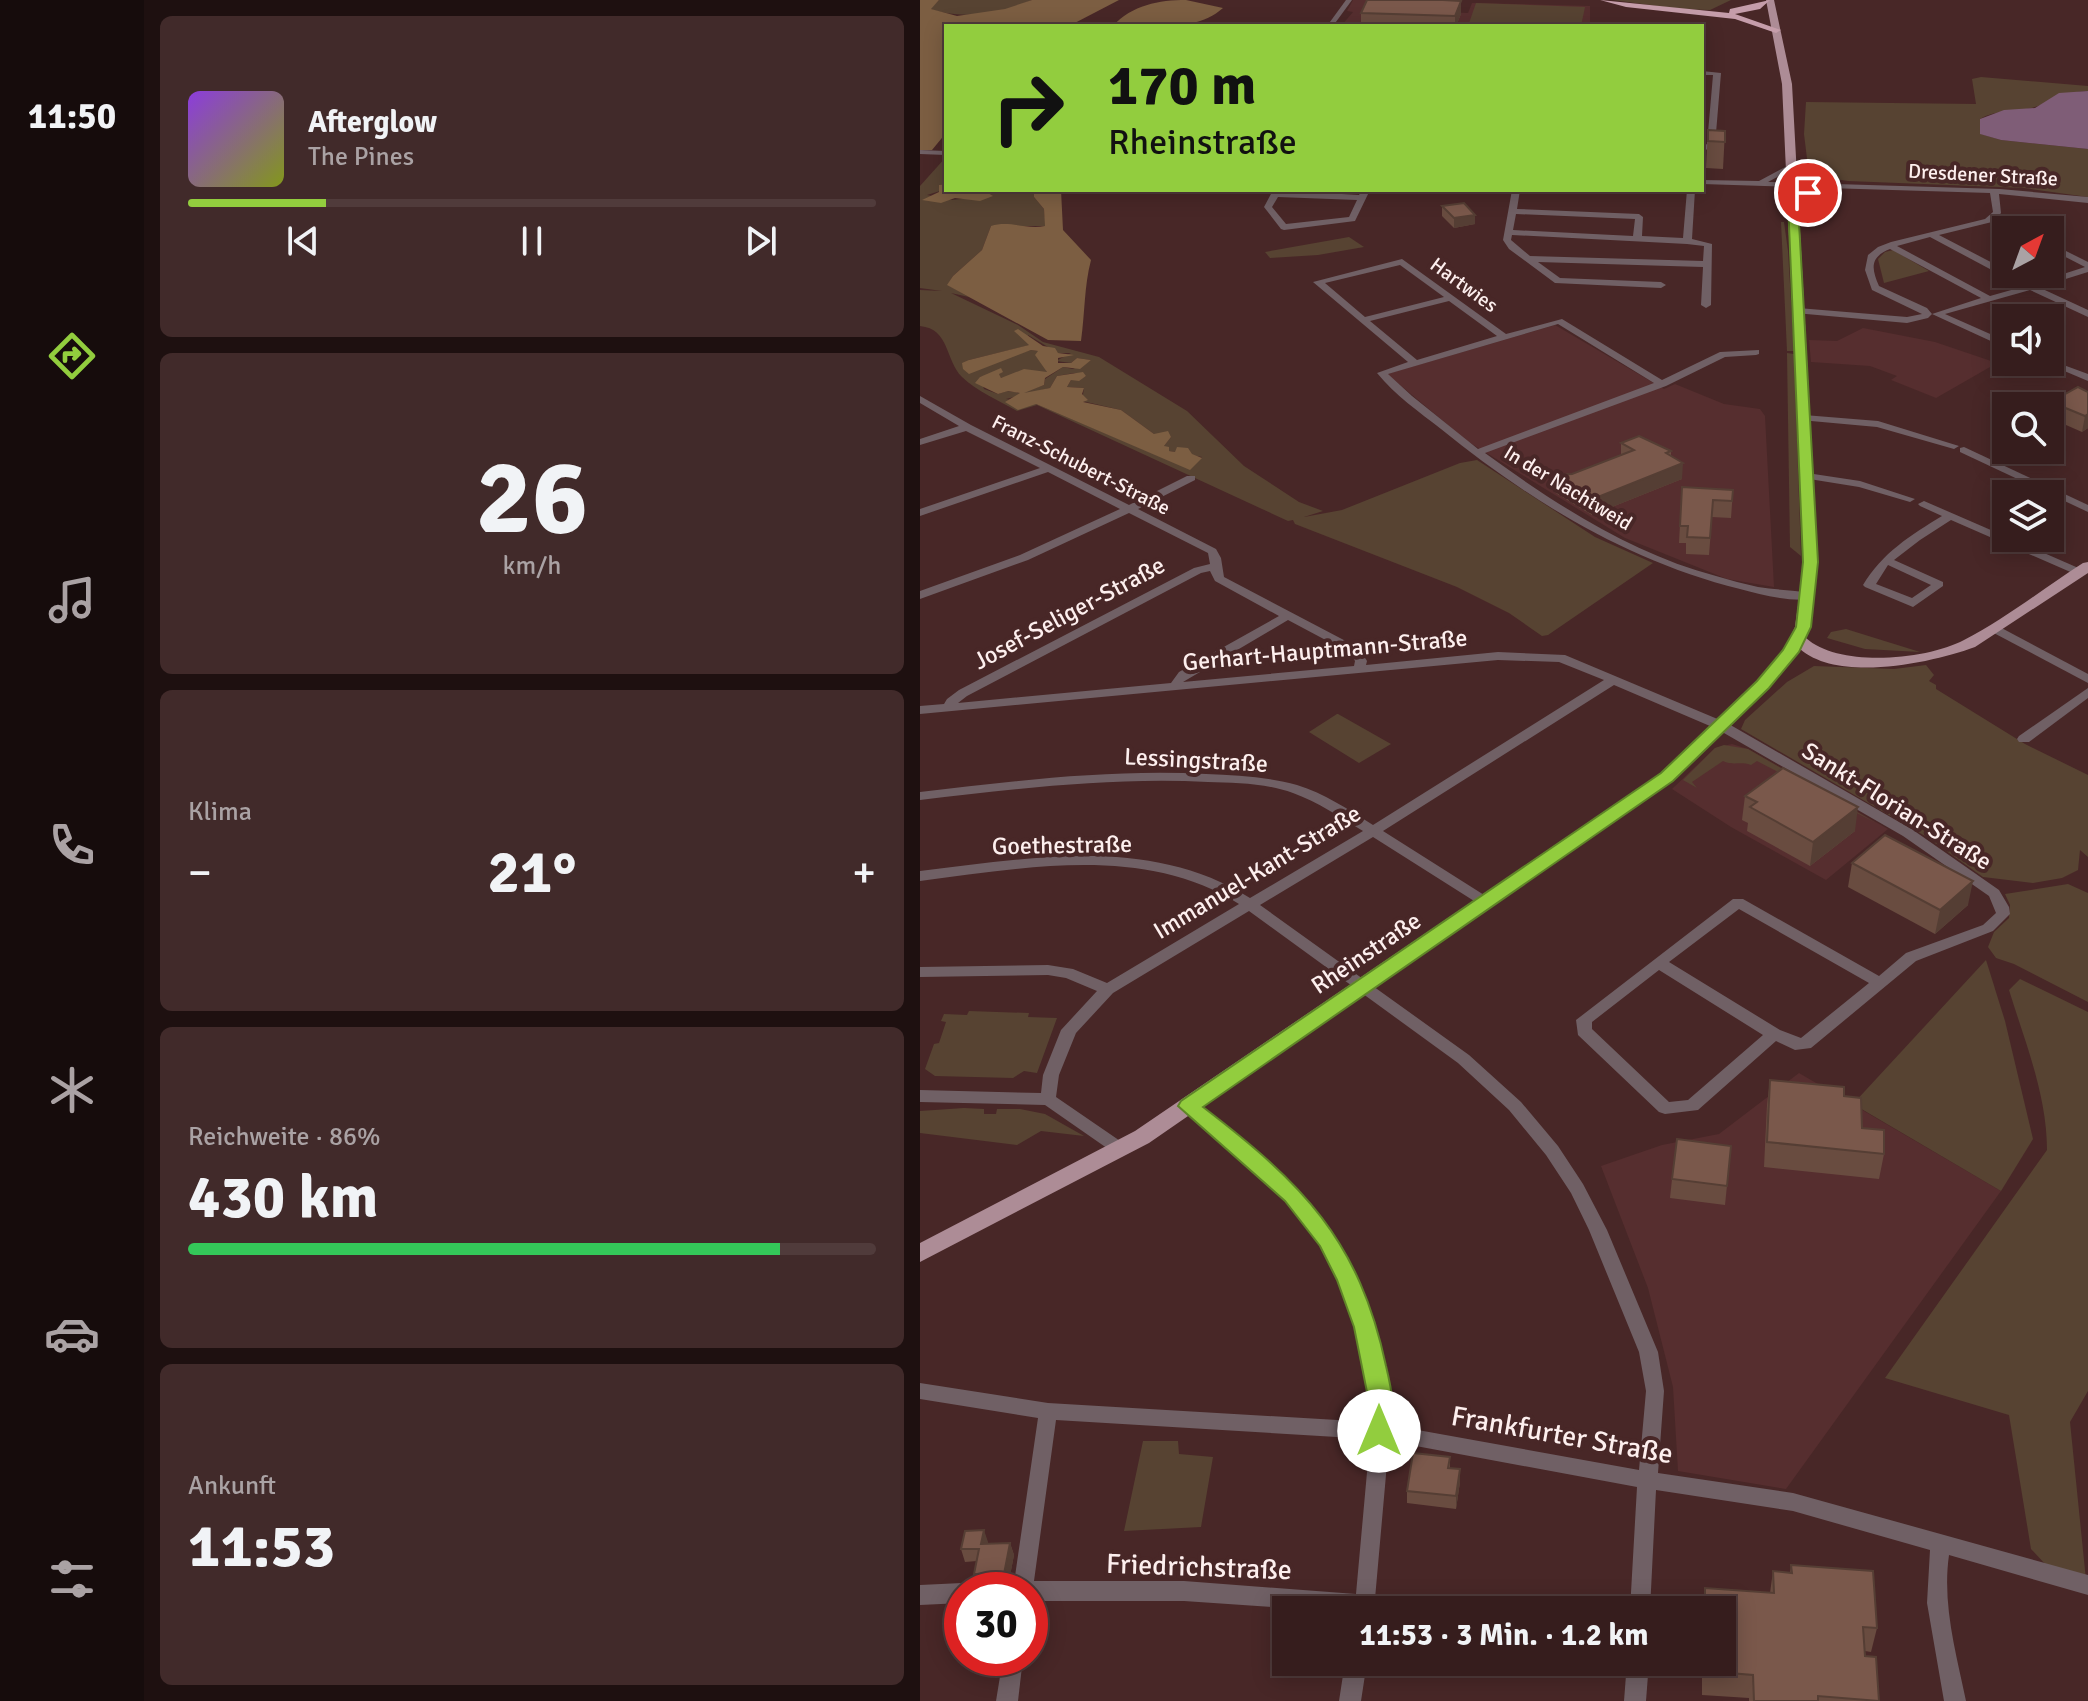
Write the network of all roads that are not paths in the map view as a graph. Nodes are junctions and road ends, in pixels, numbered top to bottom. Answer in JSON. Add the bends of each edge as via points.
{"nodes":[{"id":1,"x":1349,"y":0,"type":"edge"},
{"id":2,"x":1605,"y":0,"type":"edge"},
{"id":3,"x":1768,"y":0,"type":"edge"},
{"id":4,"x":1728,"y":11,"type":"junction"},
{"id":5,"x":1690,"y":12,"type":"junction"},
{"id":6,"x":1773,"y":15,"type":"junction"},
{"id":7,"x":1742,"y":17,"type":"junction"},
{"id":8,"x":1332,"y":24,"type":"edge"},
{"id":9,"x":1776,"y":30,"type":"junction"},
{"id":10,"x":1704,"y":73,"type":"edge"},
{"id":11,"x":1704,"y":91,"type":"edge"},
{"id":12,"x":1717,"y":92,"type":"junction"},
{"id":13,"x":1704,"y":149,"type":"edge"},
{"id":14,"x":920,"y":152,"type":"edge"},
{"id":15,"x":944,"y":153,"type":"edge"},
{"id":16,"x":1792,"y":167,"type":"junction"},
{"id":17,"x":1763,"y":181,"type":"junction"},
{"id":18,"x":1704,"y":182,"type":"edge"},
{"id":19,"x":1734,"y":182,"type":"junction"},
{"id":20,"x":1877,"y":188,"type":"junction"},
{"id":21,"x":1793,"y":190,"type":"junction"},
{"id":22,"x":1994,"y":191,"type":"junction"},
{"id":23,"x":1276,"y":192,"type":"edge"},
{"id":24,"x":1516,"y":192,"type":"edge"},
{"id":25,"x":1691,"y":192,"type":"edge"},
{"id":26,"x":1364,"y":194,"type":"edge"},
{"id":27,"x":2088,"y":200,"type":"edge"},
{"id":28,"x":1511,"y":211,"type":"junction"},
{"id":29,"x":1995,"y":216,"type":"edge"},
{"id":30,"x":1992,"y":219,"type":"edge"},
{"id":31,"x":1507,"y":232,"type":"junction"},
{"id":32,"x":1934,"y":236,"type":"junction"},
{"id":33,"x":1637,"y":238,"type":"junction"},
{"id":34,"x":1687,"y":241,"type":"junction"},
{"id":35,"x":1891,"y":246,"type":"junction"},
{"id":36,"x":2064,"y":254,"type":"edge"},
{"id":37,"x":1530,"y":259,"type":"junction"},
{"id":38,"x":1708,"y":264,"type":"junction"},
{"id":39,"x":1992,"y":267,"type":"edge"},
{"id":40,"x":2088,"y":267,"type":"edge"},
{"id":41,"x":2064,"y":275,"type":"edge"},
{"id":42,"x":1661,"y":285,"type":"dead end"},
{"id":43,"x":2021,"y":288,"type":"edge"},
{"id":44,"x":2035,"y":288,"type":"edge"},
{"id":45,"x":1451,"y":298,"type":"junction"},
{"id":46,"x":1988,"y":298,"type":"junction"},
{"id":47,"x":1706,"y":305,"type":"dead end"},
{"id":48,"x":1798,"y":311,"type":"junction"},
{"id":49,"x":1932,"y":314,"type":"junction"},
{"id":50,"x":2088,"y":314,"type":"edge"},
{"id":51,"x":1363,"y":320,"type":"junction"},
{"id":52,"x":1504,"y":337,"type":"junction"},
{"id":53,"x":1992,"y":339,"type":"edge"},
{"id":54,"x":1756,"y":352,"type":"dead end"},
{"id":55,"x":1414,"y":362,"type":"junction"},
{"id":56,"x":2064,"y":368,"type":"edge"},
{"id":57,"x":2088,"y":378,"type":"edge"},
{"id":58,"x":1662,"y":384,"type":"junction"},
{"id":59,"x":920,"y":399,"type":"edge"},
{"id":60,"x":1804,"y":418,"type":"junction"},
{"id":61,"x":967,"y":427,"type":"junction"},
{"id":62,"x":920,"y":442,"type":"edge"},
{"id":63,"x":1476,"y":453,"type":"junction"},
{"id":64,"x":1047,"y":469,"type":"junction"},
{"id":65,"x":1807,"y":476,"type":"junction"},
{"id":66,"x":1191,"y":478,"type":"dead end"},
{"id":67,"x":1910,"y":499,"type":"dead end"},
{"id":68,"x":1924,"y":504,"type":"dead end"},
{"id":69,"x":2088,"y":509,"type":"edge"},
{"id":70,"x":1128,"y":510,"type":"junction"},
{"id":71,"x":920,"y":513,"type":"edge"},
{"id":72,"x":1950,"y":516,"type":"junction"},
{"id":73,"x":1888,"y":561,"type":"junction"},
{"id":74,"x":1215,"y":567,"type":"junction"},
{"id":75,"x":2083,"y":569,"type":"edge"},
{"id":76,"x":920,"y":595,"type":"edge"},
{"id":77,"x":1808,"y":596,"type":"junction"},
{"id":78,"x":1287,"y":616,"type":"junction"},
{"id":79,"x":1994,"y":628,"type":"junction"},
{"id":80,"x":1798,"y":639,"type":"junction"},
{"id":81,"x":1832,"y":658,"type":"junction"},
{"id":82,"x":1901,"y":659,"type":"junction"},
{"id":83,"x":1359,"y":670,"type":"junction"},
{"id":84,"x":1777,"y":670,"type":"junction"},
{"id":85,"x":2088,"y":679,"type":"edge"},
{"id":86,"x":1613,"y":680,"type":"junction"},
{"id":87,"x":1177,"y":686,"type":"junction"},
{"id":88,"x":2088,"y":692,"type":"edge"},
{"id":89,"x":950,"y":707,"type":"junction"},
{"id":90,"x":920,"y":710,"type":"edge"},
{"id":91,"x":1722,"y":726,"type":"junction"},
{"id":92,"x":2024,"y":739,"type":"dead end"},
{"id":93,"x":920,"y":796,"type":"edge"},
{"id":94,"x":1373,"y":831,"type":"junction"},
{"id":95,"x":920,"y":876,"type":"edge"},
{"id":96,"x":1487,"y":903,"type":"junction"},
{"id":97,"x":1246,"y":905,"type":"junction"},
{"id":98,"x":1659,"y":963,"type":"junction"},
{"id":99,"x":920,"y":972,"type":"edge"},
{"id":100,"x":1878,"y":982,"type":"junction"},
{"id":101,"x":1363,"y":986,"type":"junction"},
{"id":102,"x":1108,"y":989,"type":"junction"},
{"id":103,"x":1774,"y":1034,"type":"junction"},
{"id":104,"x":920,"y":1096,"type":"edge"},
{"id":105,"x":1048,"y":1099,"type":"junction"},
{"id":106,"x":1188,"y":1106,"type":"junction"},
{"id":107,"x":1120,"y":1149,"type":"junction"},
{"id":108,"x":920,"y":1253,"type":"edge"},
{"id":109,"x":920,"y":1391,"type":"edge"},
{"id":110,"x":1048,"y":1411,"type":"junction"},
{"id":111,"x":1379,"y":1431,"type":"junction"},
{"id":112,"x":1647,"y":1480,"type":"junction"},
{"id":113,"x":1941,"y":1543,"type":"junction"},
{"id":114,"x":1026,"y":1572,"type":"edge"},
{"id":115,"x":2088,"y":1585,"type":"edge"},
{"id":116,"x":1048,"y":1591,"type":"edge"},
{"id":117,"x":944,"y":1594,"type":"edge"},
{"id":118,"x":920,"y":1595,"type":"edge"},
{"id":119,"x":1365,"y":1596,"type":"edge"},
{"id":120,"x":1641,"y":1596,"type":"edge"},
{"id":121,"x":1272,"y":1599,"type":"edge"},
{"id":122,"x":1010,"y":1676,"type":"edge"},
{"id":123,"x":1354,"y":1676,"type":"edge"},
{"id":124,"x":1637,"y":1676,"type":"edge"},
{"id":125,"x":1007,"y":1701,"type":"edge"},
{"id":126,"x":1350,"y":1701,"type":"edge"},
{"id":127,"x":1635,"y":1701,"type":"edge"},
{"id":128,"x":1955,"y":1701,"type":"edge"}],
"edges":[{"from":1,"to":8,"type":"street"},
{"from":2,"to":5,"type":"highway"},
{"from":3,"to":4,"type":"highway"},
{"from":3,"to":6,"type":"main road"},
{"from":4,"to":5,"type":"highway"},
{"from":4,"to":6,"type":"highway"},
{"from":5,"to":7,"type":"highway"},
{"from":6,"to":7,"type":"highway"},
{"from":6,"to":9,"type":"main road"},
{"from":7,"to":9,"type":"highway"},
{"from":9,"to":16,"type":"main road","via":[[1787,84]]},
{"from":10,"to":12,"type":"street","via":[[1717,73]]},
{"from":11,"to":12,"type":"street"},
{"from":12,"to":13,"type":"street","via":[[1711,145]]},
{"from":14,"to":15,"type":"street"},
{"from":16,"to":17,"type":"street"},
{"from":16,"to":21,"type":"main road"},
{"from":17,"to":19,"type":"street"},
{"from":17,"to":21,"type":"street"},
{"from":18,"to":19,"type":"street"},
{"from":19,"to":21,"type":"street"},
{"from":20,"to":21,"type":"street","name":"Dresdener Straße"},
{"from":20,"to":21,"type":"street","name":"Dresdener Straße"},
{"from":20,"to":22,"type":"street","name":"Dresdener Straße"},
{"from":21,"to":48,"type":"main road"},
{"from":22,"to":27,"type":"street","name":"Dresdener Straße"},
{"from":22,"to":29,"type":"street"},
{"from":23,"to":26,"type":"street"},
{"from":23,"to":26,"type":"street","via":[[1268,207],[1284,227],[1352,219]]},
{"from":24,"to":28,"type":"street"},
{"from":25,"to":34,"type":"street"},
{"from":28,"to":31,"type":"street"},
{"from":28,"to":33,"type":"street","via":[[1639,217]]},
{"from":30,"to":32,"type":"street"},
{"from":31,"to":33,"type":"street"},
{"from":31,"to":37,"type":"street","via":[[1512,247]]},
{"from":32,"to":35,"type":"street"},
{"from":32,"to":39,"type":"street"},
{"from":33,"to":34,"type":"street"},
{"from":34,"to":38,"type":"street","via":[[1707,242]]},
{"from":35,"to":46,"type":"street"},
{"from":35,"to":49,"type":"street","via":[[1869,261],[1872,284]]},
{"from":36,"to":40,"type":"street"},
{"from":37,"to":38,"type":"street"},
{"from":37,"to":42,"type":"street","via":[[1558,281]]},
{"from":38,"to":47,"type":"street"},
{"from":40,"to":41,"type":"street"},
{"from":43,"to":46,"type":"street"},
{"from":44,"to":50,"type":"street"},
{"from":45,"to":51,"type":"street"},
{"from":45,"to":51,"type":"street","name":"Hartwies","via":[[1402,262],[1318,282]]},
{"from":45,"to":52,"type":"street","name":"Hartwies"},
{"from":46,"to":49,"type":"street"},
{"from":48,"to":49,"type":"street","via":[[1907,320]]},
{"from":48,"to":60,"type":"main road"},
{"from":49,"to":53,"type":"street"},
{"from":51,"to":55,"type":"street"},
{"from":52,"to":55,"type":"street"},
{"from":52,"to":58,"type":"street","via":[[1559,321]]},
{"from":54,"to":58,"type":"street","via":[[1723,354]]},
{"from":55,"to":63,"type":"street","name":"In der Nachtweid","via":[[1382,373]]},
{"from":56,"to":57,"type":"street"},
{"from":58,"to":63,"type":"street"},
{"from":59,"to":61,"type":"street","name":"Franz-Schubert-Straße"},
{"from":60,"to":65,"type":"main road"},
{"from":60,"to":69,"type":"street","via":[[1878,424],[1959,448]]},
{"from":61,"to":62,"type":"street"},
{"from":61,"to":64,"type":"street","name":"Franz-Schubert-Straße"},
{"from":63,"to":77,"type":"street","name":"In der Nachtweid","via":[[1596,530],[1661,561],[1744,590]]},
{"from":64,"to":70,"type":"street","name":"Franz-Schubert-Straße"},
{"from":64,"to":71,"type":"street"},
{"from":65,"to":67,"type":"street"},
{"from":65,"to":77,"type":"main road"},
{"from":66,"to":70,"type":"street"},
{"from":68,"to":72,"type":"street"},
{"from":70,"to":74,"type":"street","name":"Franz-Schubert-Straße","via":[[1212,551]]},
{"from":70,"to":76,"type":"street","via":[[1013,563]]},
{"from":72,"to":73,"type":"street"},
{"from":72,"to":75,"type":"street"},
{"from":73,"to":73,"type":"street","via":[[1869,585],[1913,603],[1939,584]]},
{"from":74,"to":78,"type":"street","via":[[1219,579]]},
{"from":74,"to":89,"type":"street","name":"Josef-Seliger-Straße","via":[[1198,570],[963,693]]},
{"from":75,"to":79,"type":"main road"},
{"from":77,"to":80,"type":"main road"},
{"from":78,"to":83,"type":"street","via":[[1355,651]]},
{"from":78,"to":87,"type":"street","via":[[1183,675]]},
{"from":79,"to":82,"type":"main road","via":[[1951,651]]},
{"from":79,"to":85,"type":"street"},
{"from":80,"to":81,"type":"main road","via":[[1813,652]]},
{"from":80,"to":82,"type":"main road"},
{"from":80,"to":84,"type":"main road","name":"Rheinstraße"},
{"from":81,"to":82,"type":"main road"},
{"from":81,"to":84,"type":"main road"},
{"from":83,"to":86,"type":"street","name":"Gerhart-Hauptmann-Straße","via":[[1547,656]]},
{"from":83,"to":87,"type":"street","name":"Gerhart-Hauptmann-Straße"},
{"from":84,"to":91,"type":"main road","name":"Rheinstraße"},
{"from":86,"to":91,"type":"street","name":"Gerhart-Hauptmann-Straße"},
{"from":86,"to":94,"type":"street","name":"Immanuel-Kant-Straße"},
{"from":87,"to":89,"type":"street","name":"Gerhart-Hauptmann-Straße"},
{"from":88,"to":92,"type":"street"},
{"from":89,"to":90,"type":"street","name":"Gerhart-Hauptmann-Straße"},
{"from":91,"to":96,"type":"main road","name":"Rheinstraße","via":[[1667,777]]},
{"from":91,"to":100,"type":"street","name":"Sankt-Florian-Straße","via":[[1908,833],[1994,893],[2003,914],[1988,928],[1911,957]]},
{"from":93,"to":94,"type":"street","name":"Lessingstraße","via":[[1069,779],[1251,780],[1295,789]]},
{"from":94,"to":96,"type":"street","name":"Lessingstraße"},
{"from":94,"to":97,"type":"street","name":"Immanuel-Kant-Straße"},
{"from":95,"to":97,"type":"street","name":"Goethestraße","via":[[1027,863],[1154,865],[1195,875]]},
{"from":96,"to":101,"type":"main road","name":"Rheinstraße"},
{"from":97,"to":101,"type":"street","name":"Goethestraße"},
{"from":97,"to":102,"type":"street","name":"Immanuel-Kant-Straße"},
{"from":98,"to":100,"type":"street","via":[[1738,902]]},
{"from":98,"to":103,"type":"street"},
{"from":98,"to":103,"type":"street","via":[[1584,1020],[1584,1031],[1665,1108],[1692,1106]]},
{"from":99,"to":102,"type":"street","via":[[1048,970]]},
{"from":100,"to":103,"type":"street","via":[[1805,1044]]},
{"from":101,"to":106,"type":"main road","name":"Rheinstraße"},
{"from":101,"to":112,"type":"street","name":"Goethestraße","via":[[1463,1060],[1518,1109],[1586,1207],[1611,1256],[1651,1362],[1655,1419]]},
{"from":102,"to":105,"type":"street","name":"Immanuel-Kant-Straße","via":[[1069,1030],[1051,1075]]},
{"from":104,"to":105,"type":"street"},
{"from":105,"to":107,"type":"street"},
{"from":106,"to":107,"type":"main road","name":"Rheinstraße"},
{"from":106,"to":111,"type":"street","via":[[1293,1195],[1328,1240],[1366,1327],[1379,1392]]},
{"from":107,"to":108,"type":"main road","name":"Rheinstraße"},
{"from":109,"to":110,"type":"street","name":"Frankfurter Straße"},
{"from":110,"to":111,"type":"street","name":"Frankfurter Straße"},
{"from":110,"to":114,"type":"street"},
{"from":111,"to":112,"type":"street","name":"Frankfurter Straße"},
{"from":111,"to":119,"type":"street"},
{"from":112,"to":113,"type":"street","name":"Frankfurter Straße","via":[[1793,1502]]},
{"from":112,"to":120,"type":"street","name":"Goethestraße"},
{"from":113,"to":115,"type":"street","name":"Frankfurter Straße"},
{"from":113,"to":128,"type":"street","via":[[1936,1610]]},
{"from":116,"to":121,"type":"street","name":"Friedrichstraße","via":[[1184,1591]]},
{"from":117,"to":118,"type":"street"},
{"from":122,"to":125,"type":"street"},
{"from":123,"to":126,"type":"street"},
{"from":124,"to":127,"type":"street"}]}
